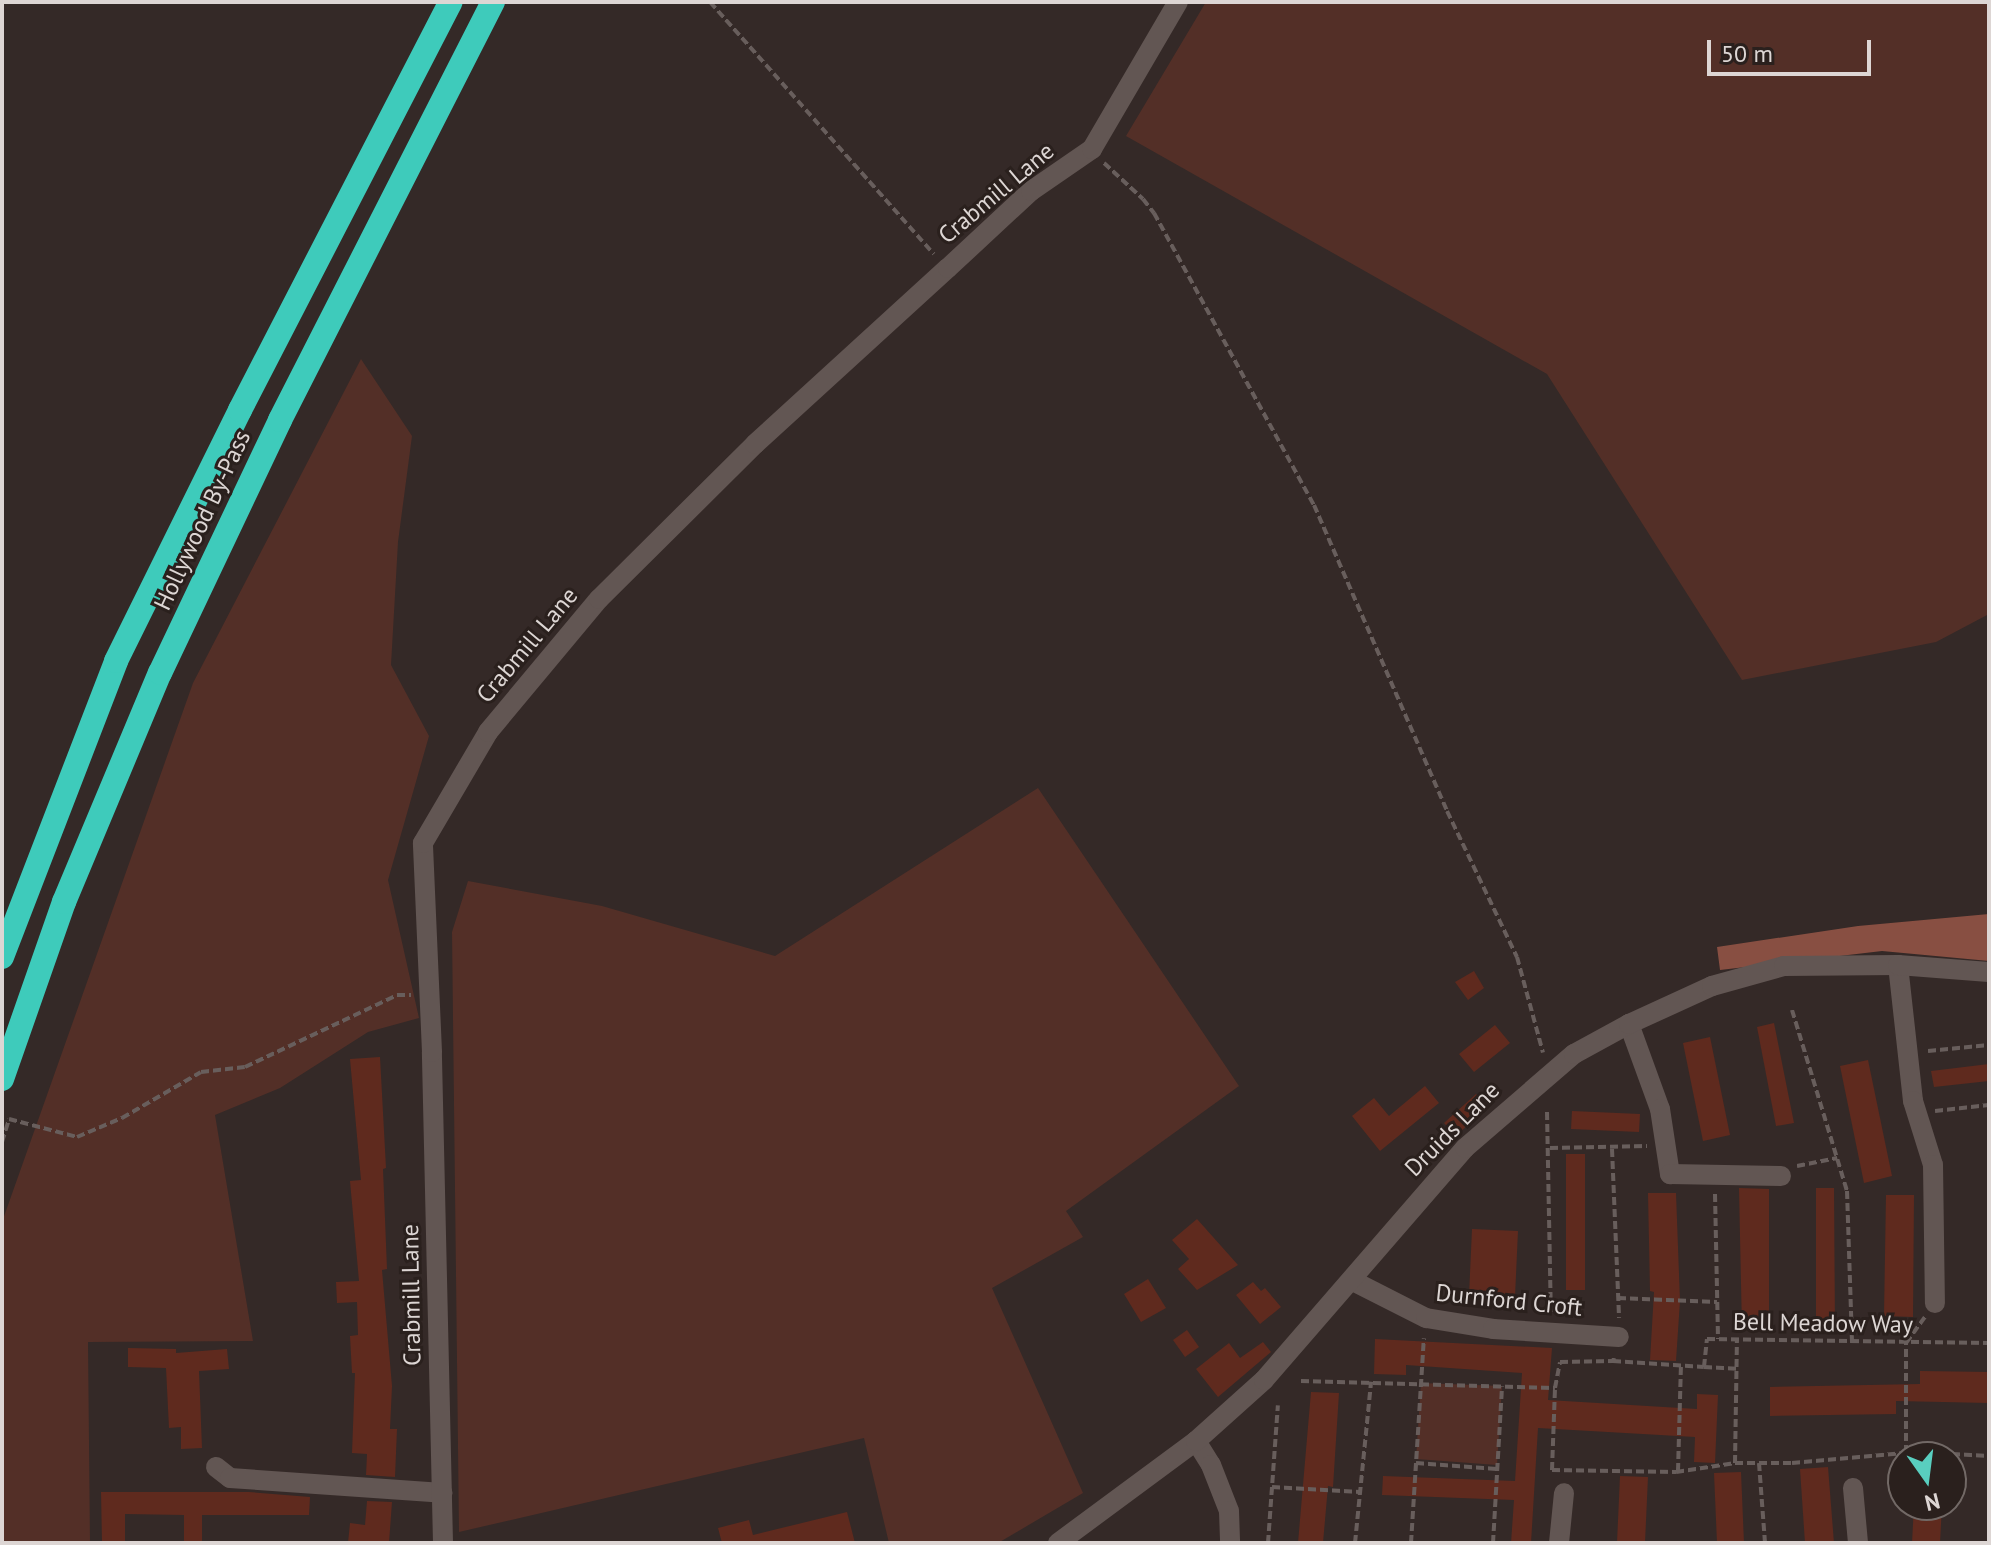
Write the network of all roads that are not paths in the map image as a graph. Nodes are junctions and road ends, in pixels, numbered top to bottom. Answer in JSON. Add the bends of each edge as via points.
{"nodes":[{"id":1,"x":451,"y":2,"type":"edge"},
{"id":2,"x":493,"y":2,"type":"edge"},
{"id":3,"x":1178,"y":2,"type":"edge"},
{"id":4,"x":2,"y":957,"type":"edge"},
{"id":5,"x":1898,"y":965,"type":"junction"},
{"id":6,"x":1989,"y":972,"type":"edge"},
{"id":7,"x":1629,"y":1024,"type":"junction"},
{"id":8,"x":2,"y":1079,"type":"edge"},
{"id":9,"x":1781,"y":1176,"type":"road end"},
{"id":10,"x":1353,"y":1281,"type":"junction"},
{"id":11,"x":1935,"y":1303,"type":"road end"},
{"id":12,"x":1619,"y":1337,"type":"road end"},
{"id":13,"x":1196,"y":1441,"type":"junction"},
{"id":14,"x":216,"y":1467,"type":"dead end"},
{"id":15,"x":1853,"y":1488,"type":"dead end"},
{"id":16,"x":442,"y":1493,"type":"junction"},
{"id":17,"x":1564,"y":1493,"type":"road end"},
{"id":18,"x":443,"y":1543,"type":"edge"},
{"id":19,"x":1058,"y":1543,"type":"edge"},
{"id":20,"x":1230,"y":1543,"type":"edge"},
{"id":21,"x":1559,"y":1543,"type":"edge"},
{"id":22,"x":1858,"y":1543,"type":"edge"}],
"edges":[{"from":1,"to":4,"type":"highway","name":"Hollywood By-Pass","via":[[116,661]]},
{"from":2,"to":8,"type":"highway","name":"Hollywood By-Pass","via":[[280,420],[160,673],[64,902]]},
{"from":3,"to":16,"type":"street","name":"Crabmill Lane","via":[[1092,149],[1031,191],[755,444],[599,599],[488,732],[423,843]]},
{"from":5,"to":6,"type":"street","name":"Druids Lane"},
{"from":5,"to":7,"type":"street","name":"Druids Lane","via":[[1773,969],[1712,986]]},
{"from":5,"to":11,"type":"street","via":[[1917,1112],[1933,1165]]},
{"from":7,"to":9,"type":"street","via":[[1660,1109],[1670,1174]]},
{"from":7,"to":10,"type":"street","name":"Druids Lane","via":[[1574,1054],[1465,1148]]},
{"from":10,"to":12,"type":"street","name":"Durnford Croft","via":[[1426,1318],[1493,1329]]},
{"from":10,"to":13,"type":"street","name":"Druids Lane","via":[[1264,1380]]},
{"from":13,"to":19,"type":"street","name":"Druids Lane"},
{"from":13,"to":20,"type":"street","via":[[1229,1511]]},
{"from":14,"to":16,"type":"street","via":[[230,1478]]},
{"from":15,"to":22,"type":"street"},
{"from":16,"to":18,"type":"street","name":"Crabmill Lane"},
{"from":17,"to":21,"type":"street"}]}
